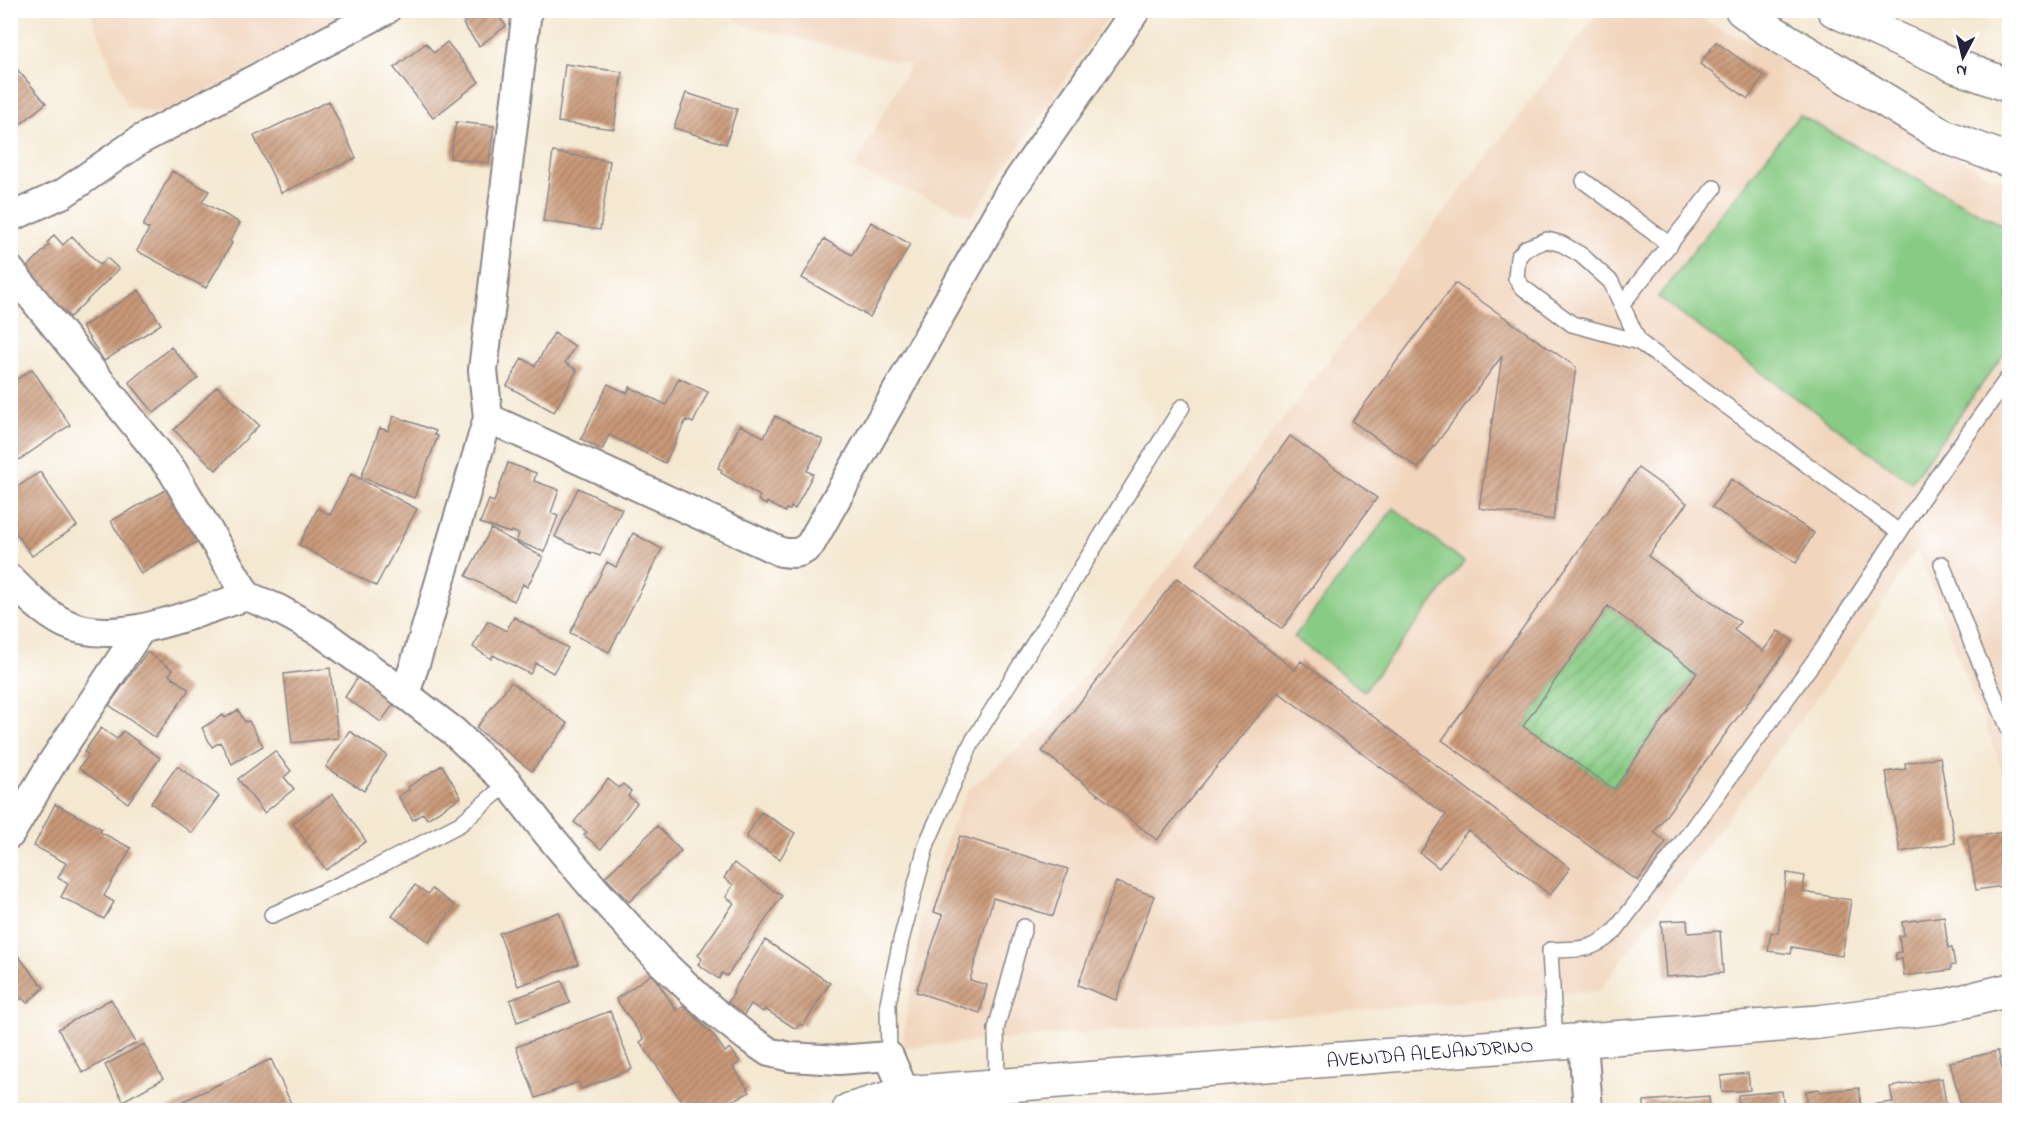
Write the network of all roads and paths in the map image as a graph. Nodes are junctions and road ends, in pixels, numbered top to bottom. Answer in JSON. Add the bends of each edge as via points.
{"nodes":[{"id":1,"x":386,"y":10,"type":"edge"},
{"id":2,"x":527,"y":10,"type":"edge"},
{"id":3,"x":1136,"y":10,"type":"edge"},
{"id":4,"x":1742,"y":10,"type":"edge"},
{"id":5,"x":1834,"y":10,"type":"edge"},
{"id":6,"x":2010,"y":86,"type":"edge"},
{"id":7,"x":2010,"y":161,"type":"edge"},
{"id":8,"x":1584,"y":181,"type":"dead end"},
{"id":9,"x":1714,"y":188,"type":"dead end"},
{"id":10,"x":18,"y":214,"type":"dead end"},
{"id":11,"x":1670,"y":245,"type":"junction"},
{"id":12,"x":10,"y":270,"type":"edge"},
{"id":13,"x":1622,"y":304,"type":"junction"},
{"id":14,"x":1639,"y":342,"type":"junction"},
{"id":15,"x":2010,"y":375,"type":"edge"},
{"id":16,"x":1182,"y":407,"type":"dead end"},
{"id":17,"x":488,"y":418,"type":"junction"},
{"id":18,"x":1899,"y":532,"type":"junction"},
{"id":19,"x":1942,"y":564,"type":"dead end"},
{"id":20,"x":10,"y":579,"type":"edge"},
{"id":21,"x":247,"y":596,"type":"junction"},
{"id":22,"x":141,"y":629,"type":"junction"},
{"id":23,"x":405,"y":694,"type":"junction"},
{"id":24,"x":2010,"y":731,"type":"edge"},
{"id":25,"x":508,"y":783,"type":"junction"},
{"id":26,"x":10,"y":834,"type":"edge"},
{"id":27,"x":272,"y":915,"type":"dead end"},
{"id":28,"x":1024,"y":927,"type":"dead end"},
{"id":29,"x":2010,"y":990,"type":"edge"},
{"id":30,"x":1569,"y":1042,"type":"junction"},
{"id":31,"x":889,"y":1056,"type":"junction"},
{"id":32,"x":997,"y":1086,"type":"junction"},
{"id":33,"x":905,"y":1093,"type":"junction"},
{"id":34,"x":849,"y":1110,"type":"edge"},
{"id":35,"x":1588,"y":1110,"type":"edge"}],
"edges":[{"from":1,"to":10,"type":"street","via":[[140,140],[64,193]]},
{"from":2,"to":17,"type":"street","via":[[483,370]]},
{"from":3,"to":17,"type":"street","via":[[1008,195],[810,545],[802,552],[781,552]]},
{"from":4,"to":7,"type":"street","via":[[1944,136]]},
{"from":5,"to":6,"type":"street","via":[[1953,65]]},
{"from":8,"to":11,"type":"lane"},
{"from":9,"to":11,"type":"lane"},
{"from":11,"to":13,"type":"lane"},
{"from":12,"to":21,"type":"street","via":[[172,470]]},
{"from":13,"to":14,"type":"lane"},
{"from":13,"to":14,"type":"lane","via":[[1611,282],[1562,244],[1547,240],[1526,248],[1518,256],[1516,279],[1521,286],[1572,324]]},
{"from":14,"to":18,"type":"lane"},
{"from":15,"to":18,"type":"lane"},
{"from":16,"to":31,"type":"lane","via":[[971,744],[924,854],[888,1003]]},
{"from":17,"to":23,"type":"street"},
{"from":18,"to":30,"type":"lane","via":[[1822,651],[1614,932],[1587,948],[1550,950]]},
{"from":19,"to":24,"type":"lane"},
{"from":20,"to":22,"type":"street","via":[[64,623],[109,633]]},
{"from":21,"to":22,"type":"street"},
{"from":21,"to":23,"type":"street","via":[[322,633]]},
{"from":22,"to":26,"type":"street","via":[[70,734]]},
{"from":23,"to":25,"type":"street","via":[[453,731]]},
{"from":25,"to":27,"type":"lane","via":[[460,824]]},
{"from":25,"to":31,"type":"street","via":[[596,891],[658,959],[747,1037],[769,1052],[790,1058]]},
{"from":28,"to":32,"type":"lane","via":[[996,1029]]},
{"from":29,"to":30,"type":"street","name":"AVENIDA ALEJANDRINO","via":[[1940,1007]]},
{"from":30,"to":32,"type":"street","name":"AVENIDA ALEJANDRINO"},
{"from":30,"to":35,"type":"street"},
{"from":31,"to":33,"type":"street"},
{"from":32,"to":33,"type":"street","name":"AVENIDA ALEJANDRINO"},
{"from":33,"to":34,"type":"street","name":"AVENIDA ALEJANDRINO"}]}
